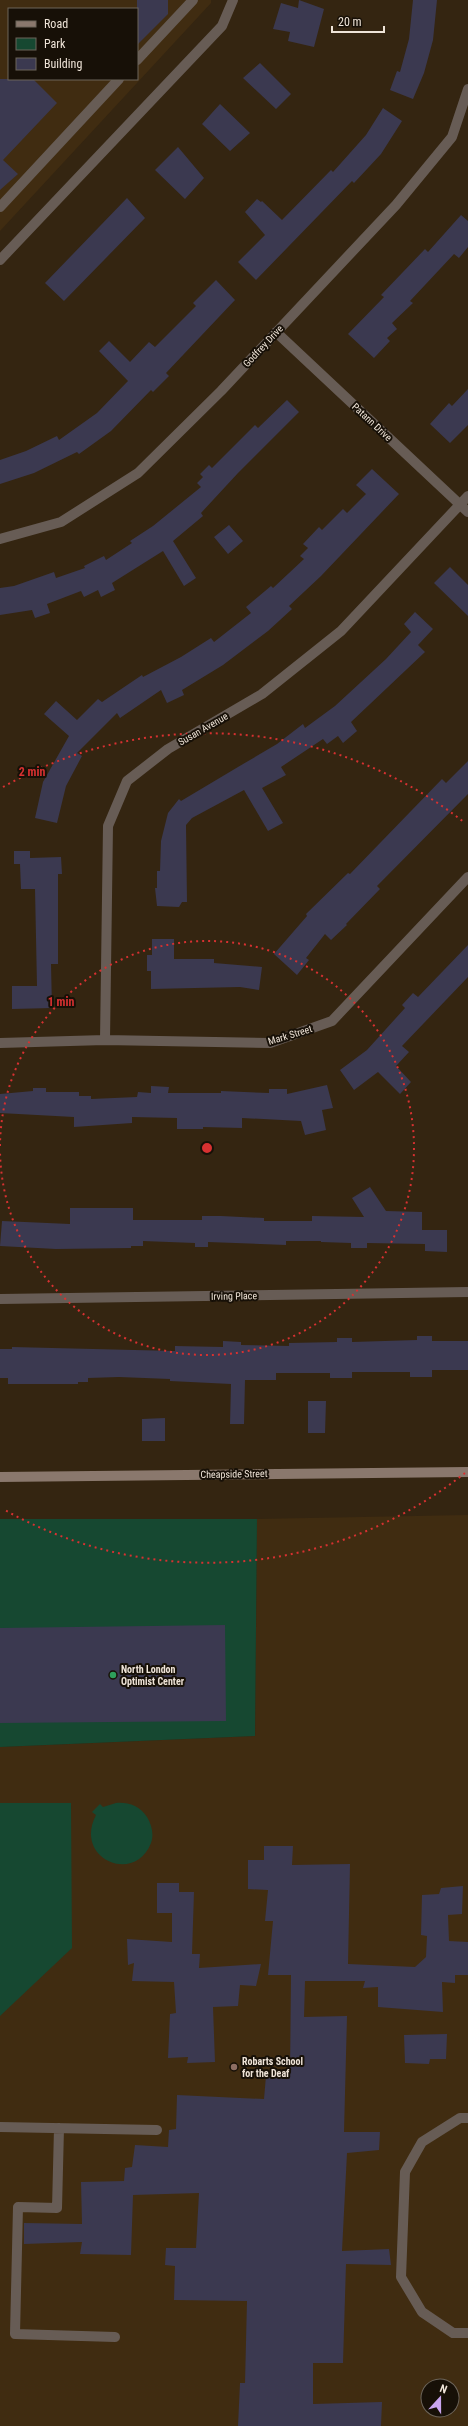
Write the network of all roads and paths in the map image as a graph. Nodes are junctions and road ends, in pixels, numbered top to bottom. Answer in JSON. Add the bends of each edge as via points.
{"nodes":[{"id":1,"x":193,"y":0,"type":"edge"},
{"id":2,"x":233,"y":0,"type":"edge"},
{"id":3,"x":138,"y":59,"type":"edge"},
{"id":4,"x":118,"y":80,"type":"edge"},
{"id":5,"x":468,"y":89,"type":"edge"},
{"id":6,"x":0,"y":207,"type":"edge"},
{"id":7,"x":0,"y":260,"type":"edge"},
{"id":8,"x":276,"y":332,"type":"junction"},
{"id":9,"x":468,"y":496,"type":"edge"},
{"id":10,"x":459,"y":504,"type":"junction"},
{"id":11,"x":468,"y":512,"type":"edge"},
{"id":12,"x":0,"y":539,"type":"edge"},
{"id":13,"x":468,"y":877,"type":"edge"},
{"id":14,"x":105,"y":1040,"type":"junction"},
{"id":15,"x":0,"y":1043,"type":"edge"},
{"id":16,"x":468,"y":1292,"type":"edge"},
{"id":17,"x":0,"y":1299,"type":"edge"},
{"id":18,"x":468,"y":1472,"type":"edge"},
{"id":19,"x":0,"y":1477,"type":"edge"},
{"id":20,"x":468,"y":2118,"type":"edge"},
{"id":21,"x":0,"y":2127,"type":"edge"},
{"id":22,"x":59,"y":2128,"type":"junction"},
{"id":23,"x":157,"y":2130,"type":"dead end"},
{"id":24,"x":468,"y":2333,"type":"edge"},
{"id":25,"x":115,"y":2337,"type":"dead end"}],
"edges":[{"from":1,"to":3,"type":"street"},
{"from":2,"to":7,"type":"street","via":[[222,26]]},
{"from":4,"to":6,"type":"street"},
{"from":5,"to":8,"type":"street","name":"Godfrey Drive","via":[[452,137],[396,206]]},
{"from":8,"to":10,"type":"street","name":"Patann Drive"},
{"from":8,"to":12,"type":"street","name":"Godfrey Drive","via":[[138,473],[61,522]]},
{"from":9,"to":10,"type":"street","name":"Susan Avenue"},
{"from":10,"to":11,"type":"street","name":"Patann Drive"},
{"from":10,"to":14,"type":"street","name":"Susan Avenue","via":[[341,631],[262,694],[168,749],[127,781],[108,826]]},
{"from":13,"to":14,"type":"street","name":"Mark Street","via":[[332,1021],[270,1043]]},
{"from":14,"to":15,"type":"street","name":"Mark Street"},
{"from":16,"to":17,"type":"street","name":"Irving Place"},
{"from":18,"to":19,"type":"street","name":"Cheapside Street"},
{"from":20,"to":24,"type":"street","via":[[460,2118],[422,2142],[405,2172],[401,2277],[422,2312],[452,2333]]},
{"from":21,"to":22,"type":"street"},
{"from":22,"to":23,"type":"street"},
{"from":22,"to":25,"type":"street","via":[[57,2208],[18,2207],[15,2334]]}]}
